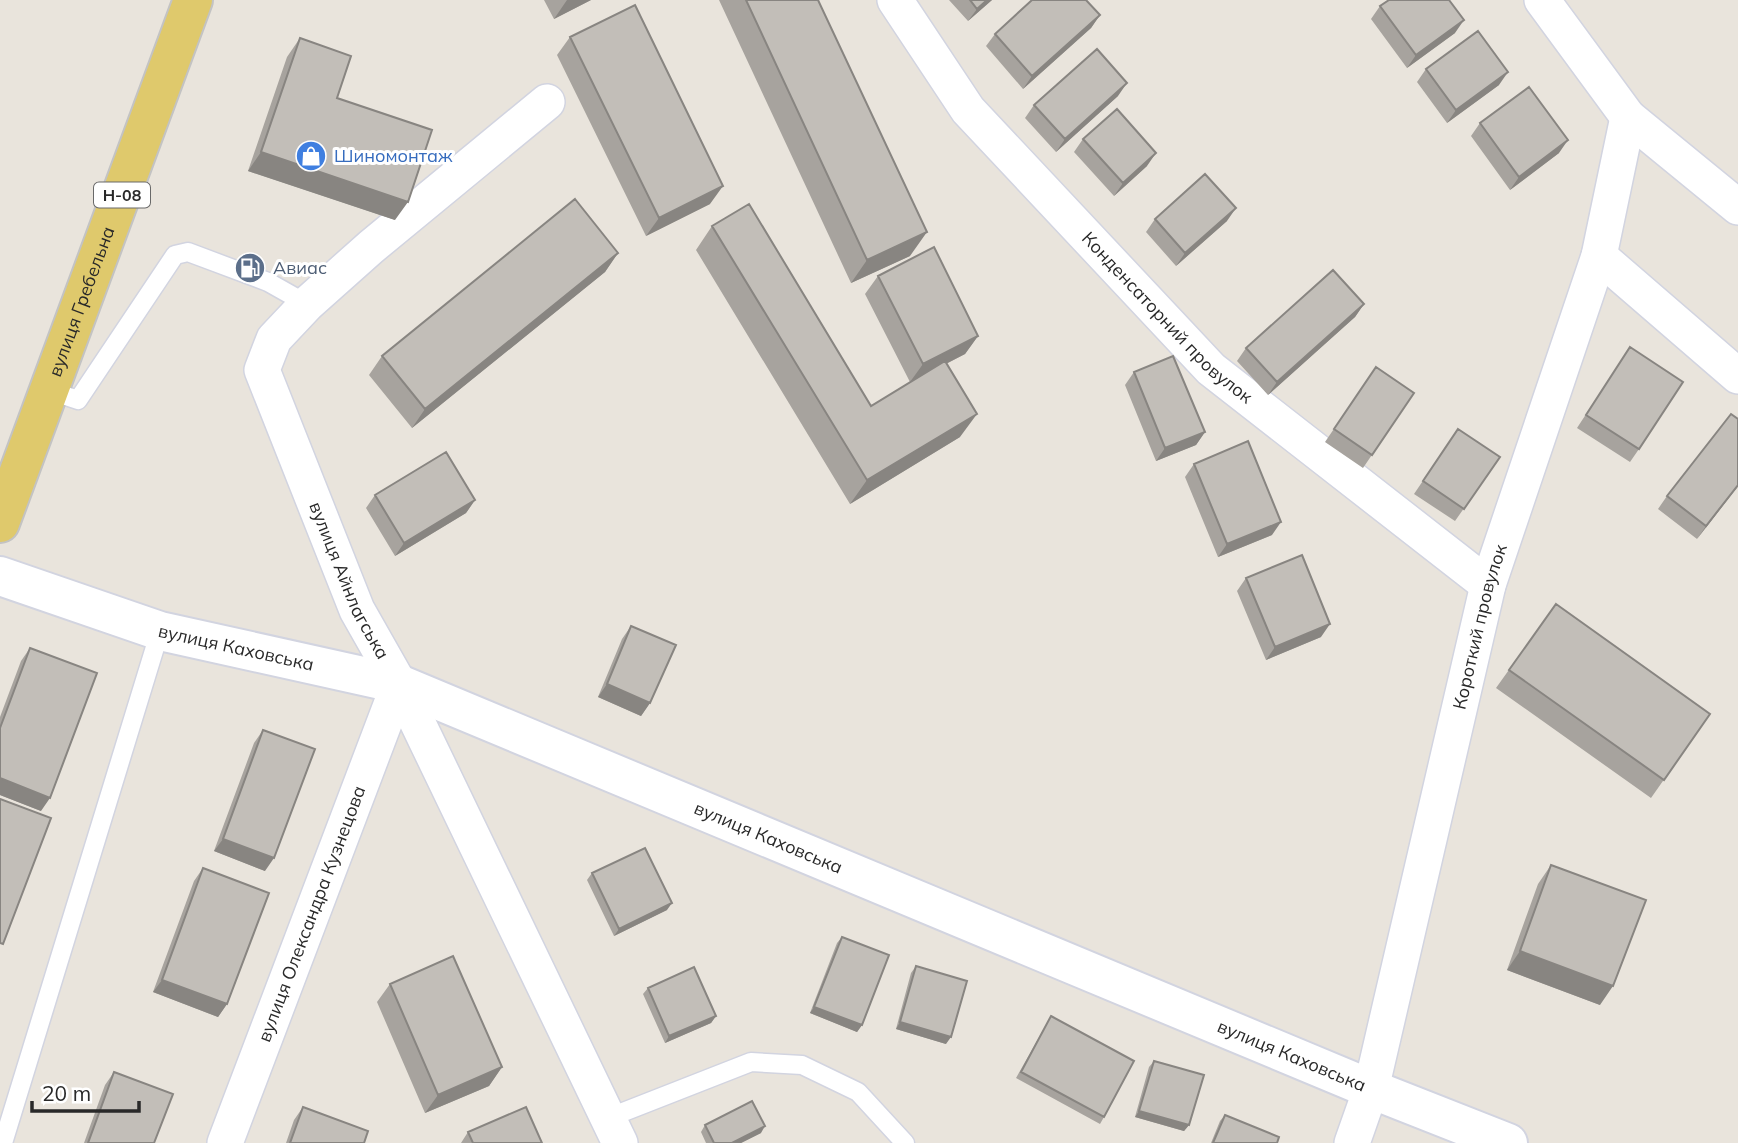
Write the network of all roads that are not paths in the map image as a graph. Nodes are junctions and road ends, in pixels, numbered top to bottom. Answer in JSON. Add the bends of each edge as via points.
{"nodes":[{"id":1,"x":193,"y":0,"type":"edge"},
{"id":2,"x":895,"y":0,"type":"edge"},
{"id":3,"x":1542,"y":0,"type":"edge"},
{"id":4,"x":547,"y":102,"type":"dead end"},
{"id":5,"x":1628,"y":117,"type":"junction"},
{"id":6,"x":1738,"y":207,"type":"edge"},
{"id":7,"x":1599,"y":256,"type":"junction"},
{"id":8,"x":307,"y":304,"type":"junction"},
{"id":9,"x":1738,"y":376,"type":"edge"},
{"id":10,"x":51,"y":391,"type":"junction"},
{"id":11,"x":0,"y":523,"type":"edge"},
{"id":12,"x":5,"y":579,"type":"edge"},
{"id":13,"x":1488,"y":585,"type":"junction"},
{"id":14,"x":160,"y":631,"type":"junction"},
{"id":15,"x":399,"y":684,"type":"junction"},
{"id":16,"x":1371,"y":1089,"type":"junction"},
{"id":17,"x":614,"y":1130,"type":"edge"},
{"id":18,"x":3,"y":1143,"type":"edge"},
{"id":19,"x":225,"y":1143,"type":"edge"},
{"id":20,"x":905,"y":1143,"type":"edge"},
{"id":21,"x":1352,"y":1143,"type":"edge"},
{"id":22,"x":1508,"y":1143,"type":"edge"}],
"edges":[{"from":1,"to":10,"type":"main road","name":"вулиця Гребельна","number":"Н-08"},
{"from":2,"to":13,"type":"street","name":"Конденсаторний провулок","via":[[968,110],[1211,369]]},
{"from":3,"to":5,"type":"street"},
{"from":4,"to":8,"type":"street","name":"вулиця Айнлагська"},
{"from":5,"to":6,"type":"street"},
{"from":5,"to":7,"type":"street","name":"Короткий провулок"},
{"from":7,"to":9,"type":"street"},
{"from":7,"to":13,"type":"street","name":"Короткий провулок"},
{"from":8,"to":10,"type":"lane","via":[[268,282],[188,252],[175,256],[78,400]]},
{"from":8,"to":15,"type":"street","name":"вулиця Айнлагська","via":[[274,339],[262,370],[357,610]]},
{"from":10,"to":11,"type":"main road","name":"вулиця Гребельна","number":"Н-08"},
{"from":12,"to":14,"type":"street","name":"вулиця Каховська"},
{"from":13,"to":16,"type":"street","name":"Короткий провулок"},
{"from":14,"to":15,"type":"street","name":"вулиця Каховська"},
{"from":14,"to":18,"type":"lane"},
{"from":15,"to":16,"type":"street","name":"вулиця Каховська"},
{"from":15,"to":17,"type":"street","name":"вулиця Айнлагська"},
{"from":15,"to":19,"type":"street","name":"вулиця Олександра Кузнецова"},
{"from":16,"to":21,"type":"street","name":"Короткий провулок"},
{"from":16,"to":22,"type":"street","name":"вулиця Каховська"},
{"from":17,"to":20,"type":"lane","via":[[751,1062],[802,1065],[858,1092]]}]}
